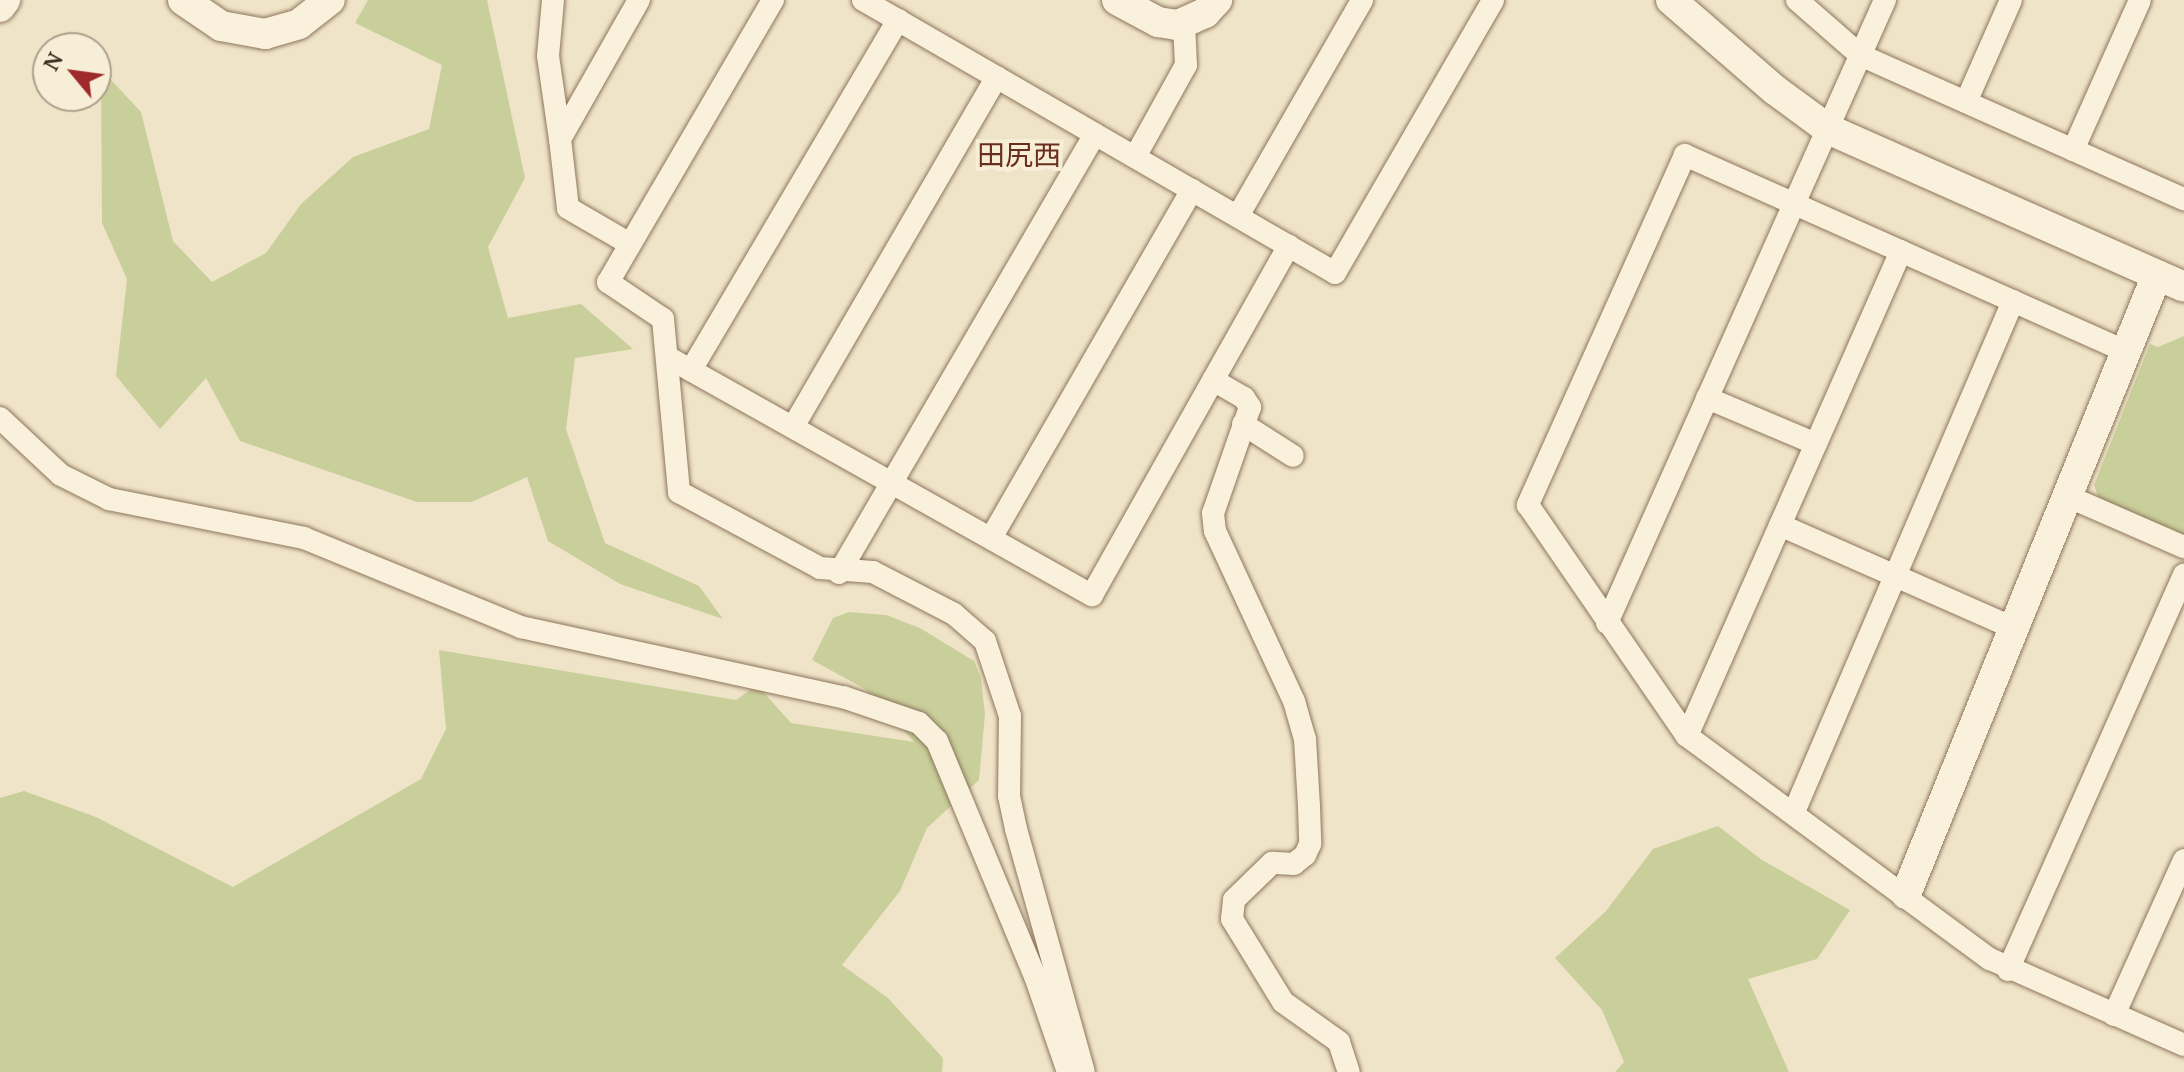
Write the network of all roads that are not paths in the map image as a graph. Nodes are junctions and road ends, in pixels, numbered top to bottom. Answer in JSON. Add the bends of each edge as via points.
{"nodes":[{"id":1,"x":5,"y":0,"type":"edge"},
{"id":2,"x":183,"y":0,"type":"edge"},
{"id":3,"x":330,"y":0,"type":"edge"},
{"id":4,"x":553,"y":0,"type":"edge"},
{"id":5,"x":639,"y":0,"type":"edge"},
{"id":6,"x":773,"y":0,"type":"edge"},
{"id":7,"x":863,"y":0,"type":"edge"},
{"id":8,"x":1117,"y":0,"type":"edge"},
{"id":9,"x":1217,"y":0,"type":"edge"},
{"id":10,"x":1362,"y":0,"type":"edge"},
{"id":11,"x":1493,"y":0,"type":"edge"},
{"id":12,"x":1671,"y":0,"type":"edge"},
{"id":13,"x":1797,"y":0,"type":"edge"},
{"id":14,"x":1885,"y":0,"type":"edge"},
{"id":15,"x":2011,"y":0,"type":"edge"},
{"id":16,"x":2140,"y":0,"type":"edge"},
{"id":17,"x":0,"y":7,"type":"edge"},
{"id":18,"x":898,"y":20,"type":"junction"},
{"id":19,"x":1184,"y":24,"type":"junction"},
{"id":20,"x":1860,"y":55,"type":"junction"},
{"id":21,"x":997,"y":77,"type":"junction"},
{"id":22,"x":1966,"y":102,"type":"junction"},
{"id":23,"x":1828,"y":129,"type":"junction"},
{"id":24,"x":1095,"y":134,"type":"junction"},
{"id":25,"x":560,"y":139,"type":"junction"},
{"id":26,"x":2073,"y":150,"type":"junction"},
{"id":27,"x":1135,"y":157,"type":"junction"},
{"id":28,"x":1192,"y":190,"type":"junction"},
{"id":29,"x":2184,"y":199,"type":"edge"},
{"id":30,"x":1795,"y":203,"type":"junction"},
{"id":31,"x":1238,"y":216,"type":"junction"},
{"id":32,"x":630,"y":244,"type":"junction"},
{"id":33,"x":1289,"y":246,"type":"junction"},
{"id":34,"x":1901,"y":251,"type":"junction"},
{"id":35,"x":2170,"y":281,"type":"edge"},
{"id":36,"x":2013,"y":301,"type":"junction"},
{"id":37,"x":2125,"y":351,"type":"junction"},
{"id":38,"x":669,"y":358,"type":"junction"},
{"id":39,"x":691,"y":370,"type":"junction"},
{"id":40,"x":1213,"y":380,"type":"junction"},
{"id":41,"x":1707,"y":398,"type":"junction"},
{"id":42,"x":0,"y":418,"type":"edge"},
{"id":43,"x":1243,"y":424,"type":"junction"},
{"id":44,"x":793,"y":427,"type":"junction"},
{"id":45,"x":1816,"y":444,"type":"junction"},
{"id":46,"x":1293,"y":456,"type":"dead end"},
{"id":47,"x":892,"y":483,"type":"junction"},
{"id":48,"x":2067,"y":496,"type":"junction"},
{"id":49,"x":1780,"y":525,"type":"junction"},
{"id":50,"x":991,"y":538,"type":"junction"},
{"id":51,"x":2184,"y":547,"type":"edge"},
{"id":52,"x":839,"y":573,"type":"junction"},
{"id":53,"x":2184,"y":574,"type":"edge"},
{"id":54,"x":1895,"y":575,"type":"junction"},
{"id":55,"x":1607,"y":623,"type":"junction"},
{"id":56,"x":2013,"y":628,"type":"junction"},
{"id":57,"x":1687,"y":736,"type":"junction"},
{"id":58,"x":1794,"y":812,"type":"junction"},
{"id":59,"x":2184,"y":860,"type":"edge"},
{"id":60,"x":1906,"y":894,"type":"junction"},
{"id":61,"x":2008,"y":970,"type":"junction"},
{"id":62,"x":2114,"y":1015,"type":"junction"},
{"id":63,"x":2184,"y":1045,"type":"edge"},
{"id":64,"x":1068,"y":1072,"type":"edge"},
{"id":65,"x":1084,"y":1072,"type":"edge"},
{"id":66,"x":1349,"y":1072,"type":"edge"}],
"edges":[{"from":1,"to":17,"type":"street"},
{"from":2,"to":3,"type":"street","via":[[221,26],[265,34],[299,24]]},
{"from":4,"to":25,"type":"street","via":[[548,56]]},
{"from":5,"to":25,"type":"street"},
{"from":6,"to":32,"type":"street"},
{"from":7,"to":18,"type":"street"},
{"from":8,"to":19,"type":"street","via":[[1158,22]]},
{"from":9,"to":19,"type":"street"},
{"from":10,"to":31,"type":"street"},
{"from":11,"to":33,"type":"street","via":[[1335,273]]},
{"from":12,"to":23,"type":"street"},
{"from":13,"to":20,"type":"street"},
{"from":14,"to":20,"type":"street"},
{"from":15,"to":22,"type":"street"},
{"from":16,"to":26,"type":"street"},
{"from":18,"to":21,"type":"street"},
{"from":18,"to":39,"type":"street"},
{"from":19,"to":27,"type":"street","via":[[1186,65]]},
{"from":20,"to":22,"type":"street"},
{"from":20,"to":23,"type":"street"},
{"from":21,"to":24,"type":"street"},
{"from":21,"to":44,"type":"street"},
{"from":22,"to":26,"type":"street"},
{"from":23,"to":30,"type":"street"},
{"from":23,"to":35,"type":"street"},
{"from":24,"to":27,"type":"street"},
{"from":24,"to":47,"type":"street"},
{"from":25,"to":32,"type":"street","via":[[568,208]]},
{"from":26,"to":29,"type":"street"},
{"from":27,"to":28,"type":"street"},
{"from":28,"to":31,"type":"street"},
{"from":28,"to":50,"type":"street"},
{"from":30,"to":34,"type":"street"},
{"from":30,"to":41,"type":"street"},
{"from":30,"to":55,"type":"street","via":[[1685,155],[1540,477],[1528,505]]},
{"from":31,"to":33,"type":"street"},
{"from":32,"to":38,"type":"street","via":[[608,282],[663,319]]},
{"from":33,"to":40,"type":"street"},
{"from":34,"to":36,"type":"street"},
{"from":34,"to":45,"type":"street"},
{"from":35,"to":37,"type":"street"},
{"from":36,"to":37,"type":"street"},
{"from":36,"to":54,"type":"street"},
{"from":37,"to":48,"type":"street"},
{"from":38,"to":39,"type":"street"},
{"from":38,"to":52,"type":"street","via":[[679,492],[820,568]]},
{"from":39,"to":44,"type":"street"},
{"from":40,"to":43,"type":"street","via":[[1244,398],[1250,407]]},
{"from":40,"to":50,"type":"street","via":[[1092,595]]},
{"from":41,"to":45,"type":"street"},
{"from":41,"to":55,"type":"street"},
{"from":42,"to":64,"type":"street","via":[[61,475],[109,499],[304,538],[521,627],[843,697],[919,723],[937,741],[1035,976]]},
{"from":43,"to":46,"type":"street"},
{"from":43,"to":66,"type":"street","via":[[1213,513],[1215,531],[1294,701],[1305,739],[1310,844],[1294,864],[1272,863],[1234,900],[1232,919],[1283,1002],[1339,1042]]},
{"from":44,"to":47,"type":"street"},
{"from":45,"to":49,"type":"street"},
{"from":47,"to":50,"type":"street"},
{"from":47,"to":52,"type":"street"},
{"from":48,"to":51,"type":"street"},
{"from":48,"to":56,"type":"street"},
{"from":49,"to":54,"type":"street"},
{"from":49,"to":57,"type":"street"},
{"from":52,"to":65,"type":"street","via":[[873,572],[954,614],[985,641],[1010,716],[1009,796],[1016,829]]},
{"from":53,"to":61,"type":"street"},
{"from":54,"to":56,"type":"street"},
{"from":54,"to":58,"type":"street"},
{"from":55,"to":57,"type":"street"},
{"from":56,"to":60,"type":"street"},
{"from":57,"to":58,"type":"street"},
{"from":58,"to":60,"type":"street"},
{"from":59,"to":62,"type":"street"},
{"from":60,"to":61,"type":"street"},
{"from":61,"to":62,"type":"street"},
{"from":62,"to":63,"type":"street"}]}
